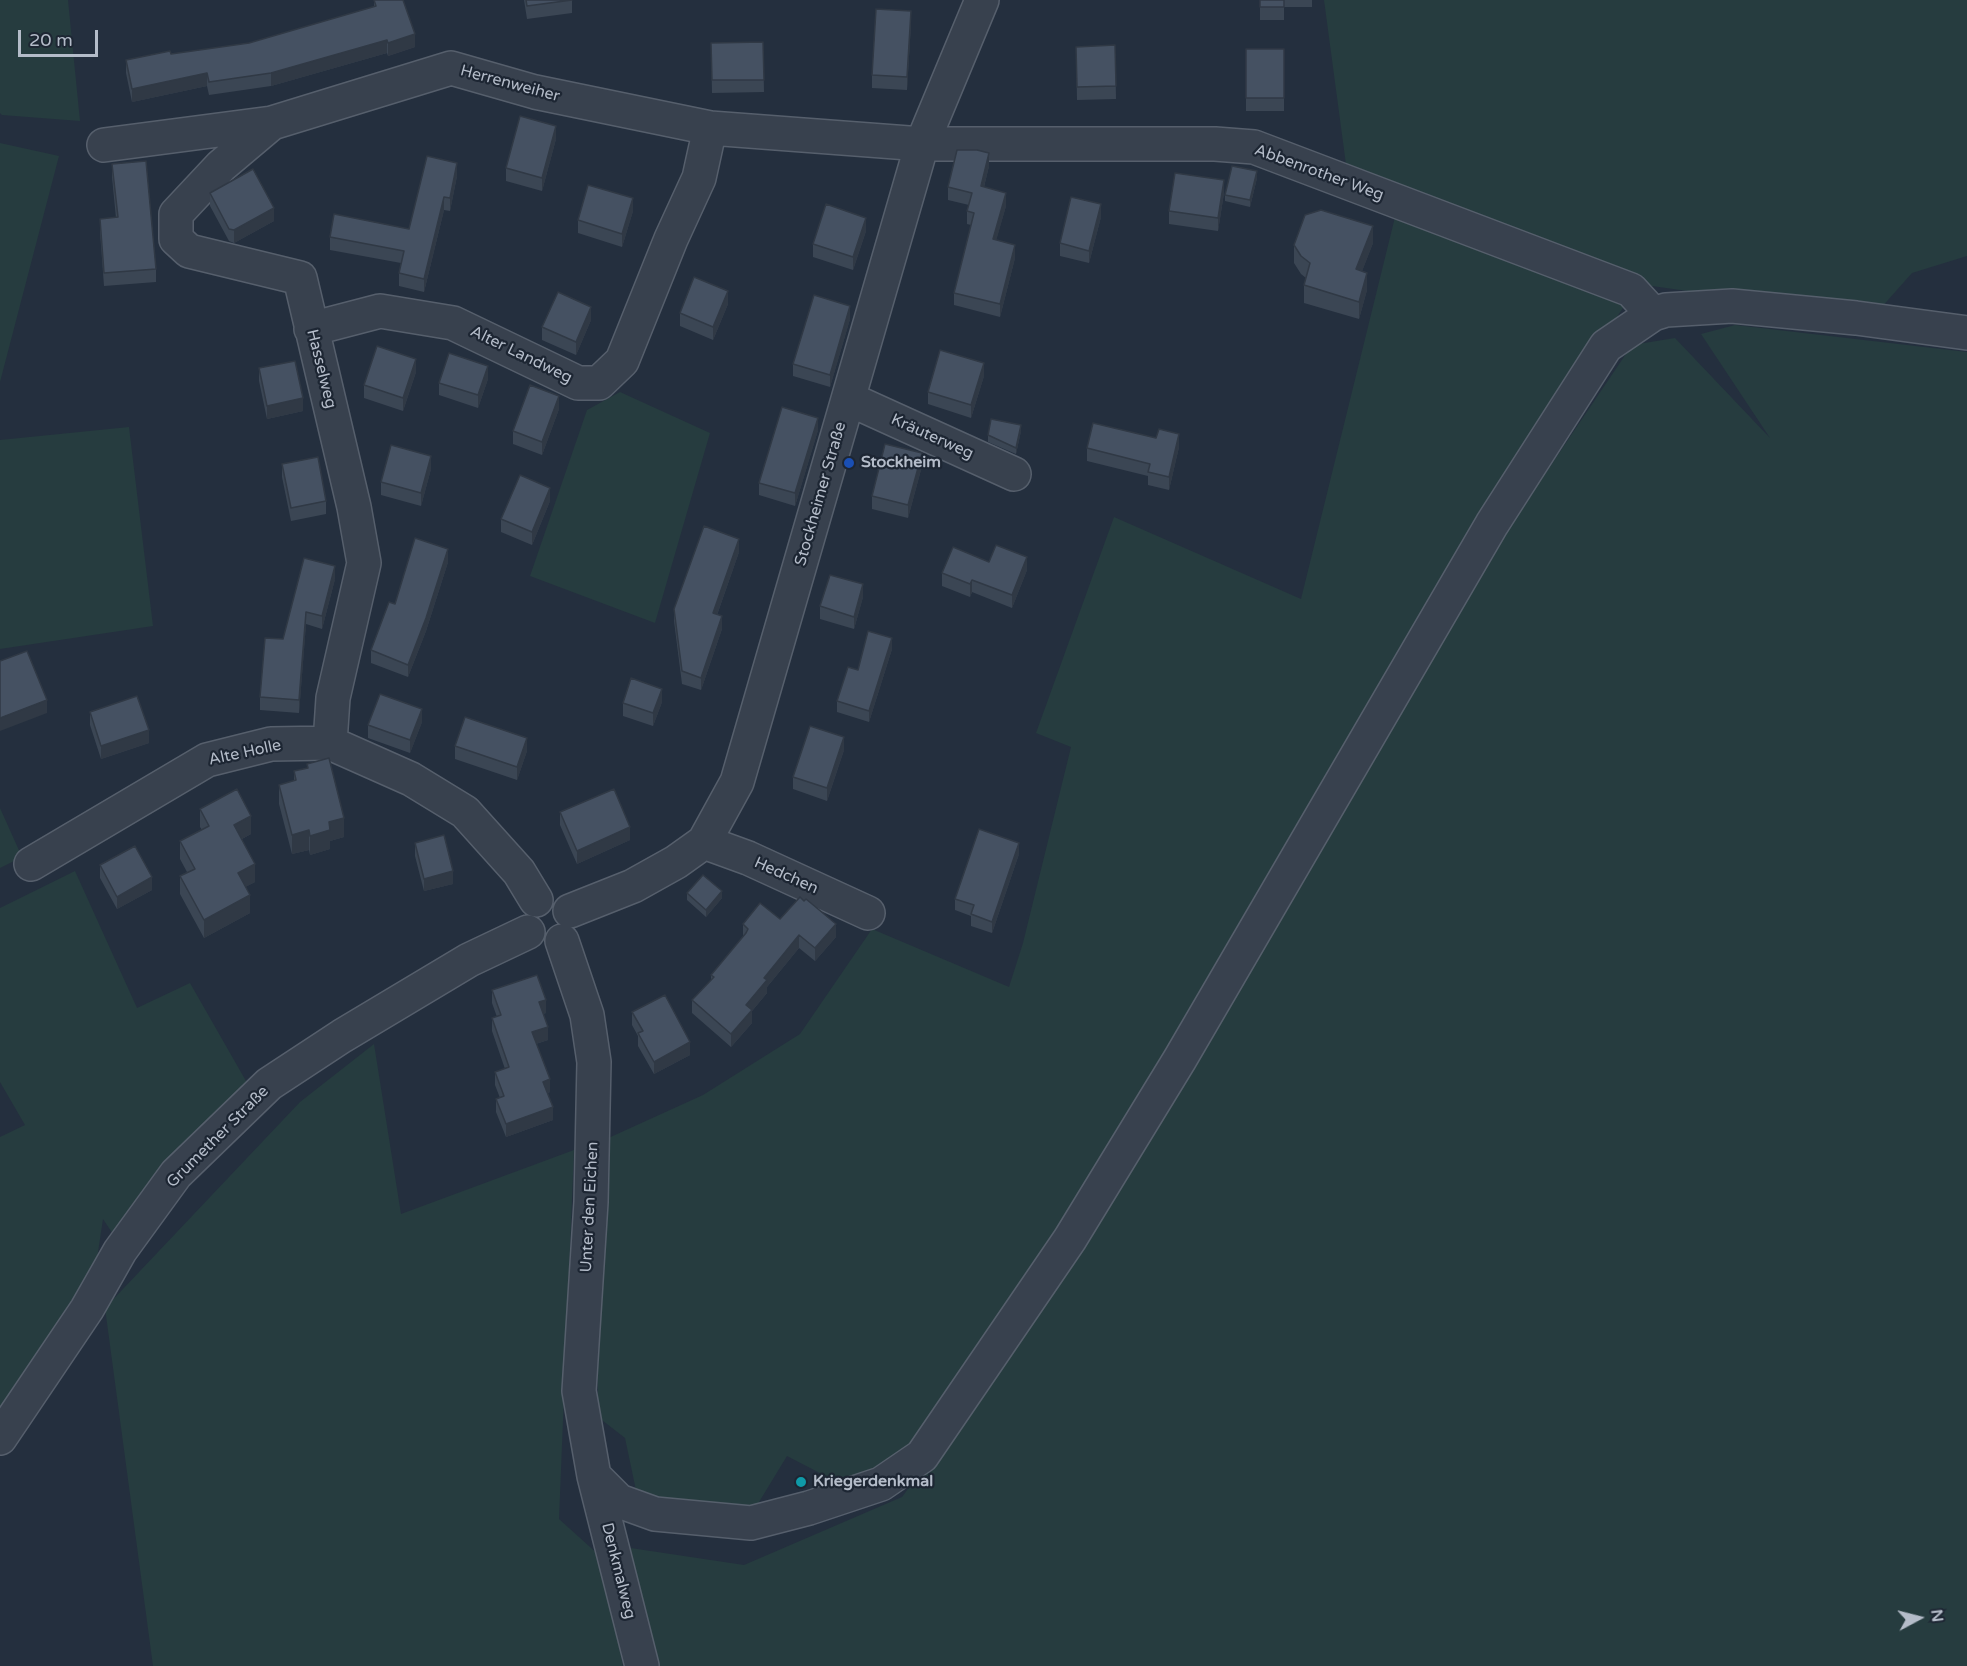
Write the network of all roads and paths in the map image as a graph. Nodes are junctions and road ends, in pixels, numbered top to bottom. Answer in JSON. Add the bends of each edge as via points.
{"nodes":[{"id":1,"x":982,"y":0,"type":"edge"},
{"id":2,"x":272,"y":123,"type":"junction"},
{"id":3,"x":710,"y":128,"type":"junction"},
{"id":4,"x":922,"y":144,"type":"junction"},
{"id":5,"x":104,"y":145,"type":"dead end"},
{"id":6,"x":1653,"y":314,"type":"junction"},
{"id":7,"x":311,"y":329,"type":"junction"},
{"id":8,"x":1967,"y":333,"type":"edge"},
{"id":9,"x":849,"y":399,"type":"junction"},
{"id":10,"x":1014,"y":474,"type":"dead end"},
{"id":11,"x":330,"y":742,"type":"junction"},
{"id":12,"x":704,"y":842,"type":"junction"},
{"id":13,"x":31,"y":864,"type":"dead end"},
{"id":14,"x":536,"y":900,"type":"junction"},
{"id":15,"x":868,"y":913,"type":"dead end"},
{"id":16,"x":566,"y":926,"type":"junction"},
{"id":17,"x":528,"y":932,"type":"junction"},
{"id":18,"x":0,"y":1438,"type":"edge"},
{"id":19,"x":594,"y":1476,"type":"junction"},
{"id":20,"x":642,"y":1666,"type":"edge"}],
"edges":[{"from":1,"to":4,"type":"street","name":"Stockheimer Straße"},
{"from":2,"to":3,"type":"street","name":"Herrenweiher","via":[[451,68],[535,92]]},
{"from":2,"to":5,"type":"street","name":"Herrenweiher"},
{"from":2,"to":7,"type":"street","name":"Hasselweg","via":[[221,166],[177,214],[176,239],[189,251],[300,278]]},
{"from":3,"to":4,"type":"street","name":"Herrenweiher"},
{"from":3,"to":7,"type":"street","name":"Alter Landweg","via":[[699,178],[622,361],[599,383],[578,383],[453,323],[380,311]]},
{"from":4,"to":6,"type":"street","name":"Abbenrother Weg","via":[[1254,147],[1630,290]]},
{"from":4,"to":9,"type":"street","name":"Stockheimer Straße"},
{"from":6,"to":8,"type":"street","via":[[1732,306]]},
{"from":6,"to":19,"type":"street","via":[[1606,346],[1492,524],[1180,1059],[1070,1239],[922,1456],[881,1484],[752,1524],[655,1514],[619,1501]]},
{"from":7,"to":11,"type":"street","name":"Hasselweg","via":[[364,563],[333,698]]},
{"from":9,"to":10,"type":"street","name":"Kräuterweg"},
{"from":9,"to":12,"type":"street","name":"Stockheimer Straße","via":[[737,782]]},
{"from":11,"to":13,"type":"street","name":"Alte Holle","via":[[271,744],[207,760]]},
{"from":11,"to":14,"type":"street","name":"Alte Holle","via":[[411,779],[465,812],[519,872]]},
{"from":12,"to":15,"type":"street","name":"Hedchen"},
{"from":12,"to":16,"type":"street","name":"Stockheimer Straße"},
{"from":14,"to":16,"type":"street","via":[[553,897],[563,902]]},
{"from":14,"to":17,"type":"street","via":[[527,911]]},
{"from":16,"to":17,"type":"street","via":[[545,944]]},
{"from":16,"to":19,"type":"street","name":"Unter den Eichen","via":[[594,1062],[591,1202],[579,1391]]},
{"from":17,"to":18,"type":"street","name":"Grumether Straße","via":[[470,960],[269,1084],[176,1174],[120,1251],[87,1309]]},
{"from":19,"to":20,"type":"street","name":"Denkmalweg"}]}
